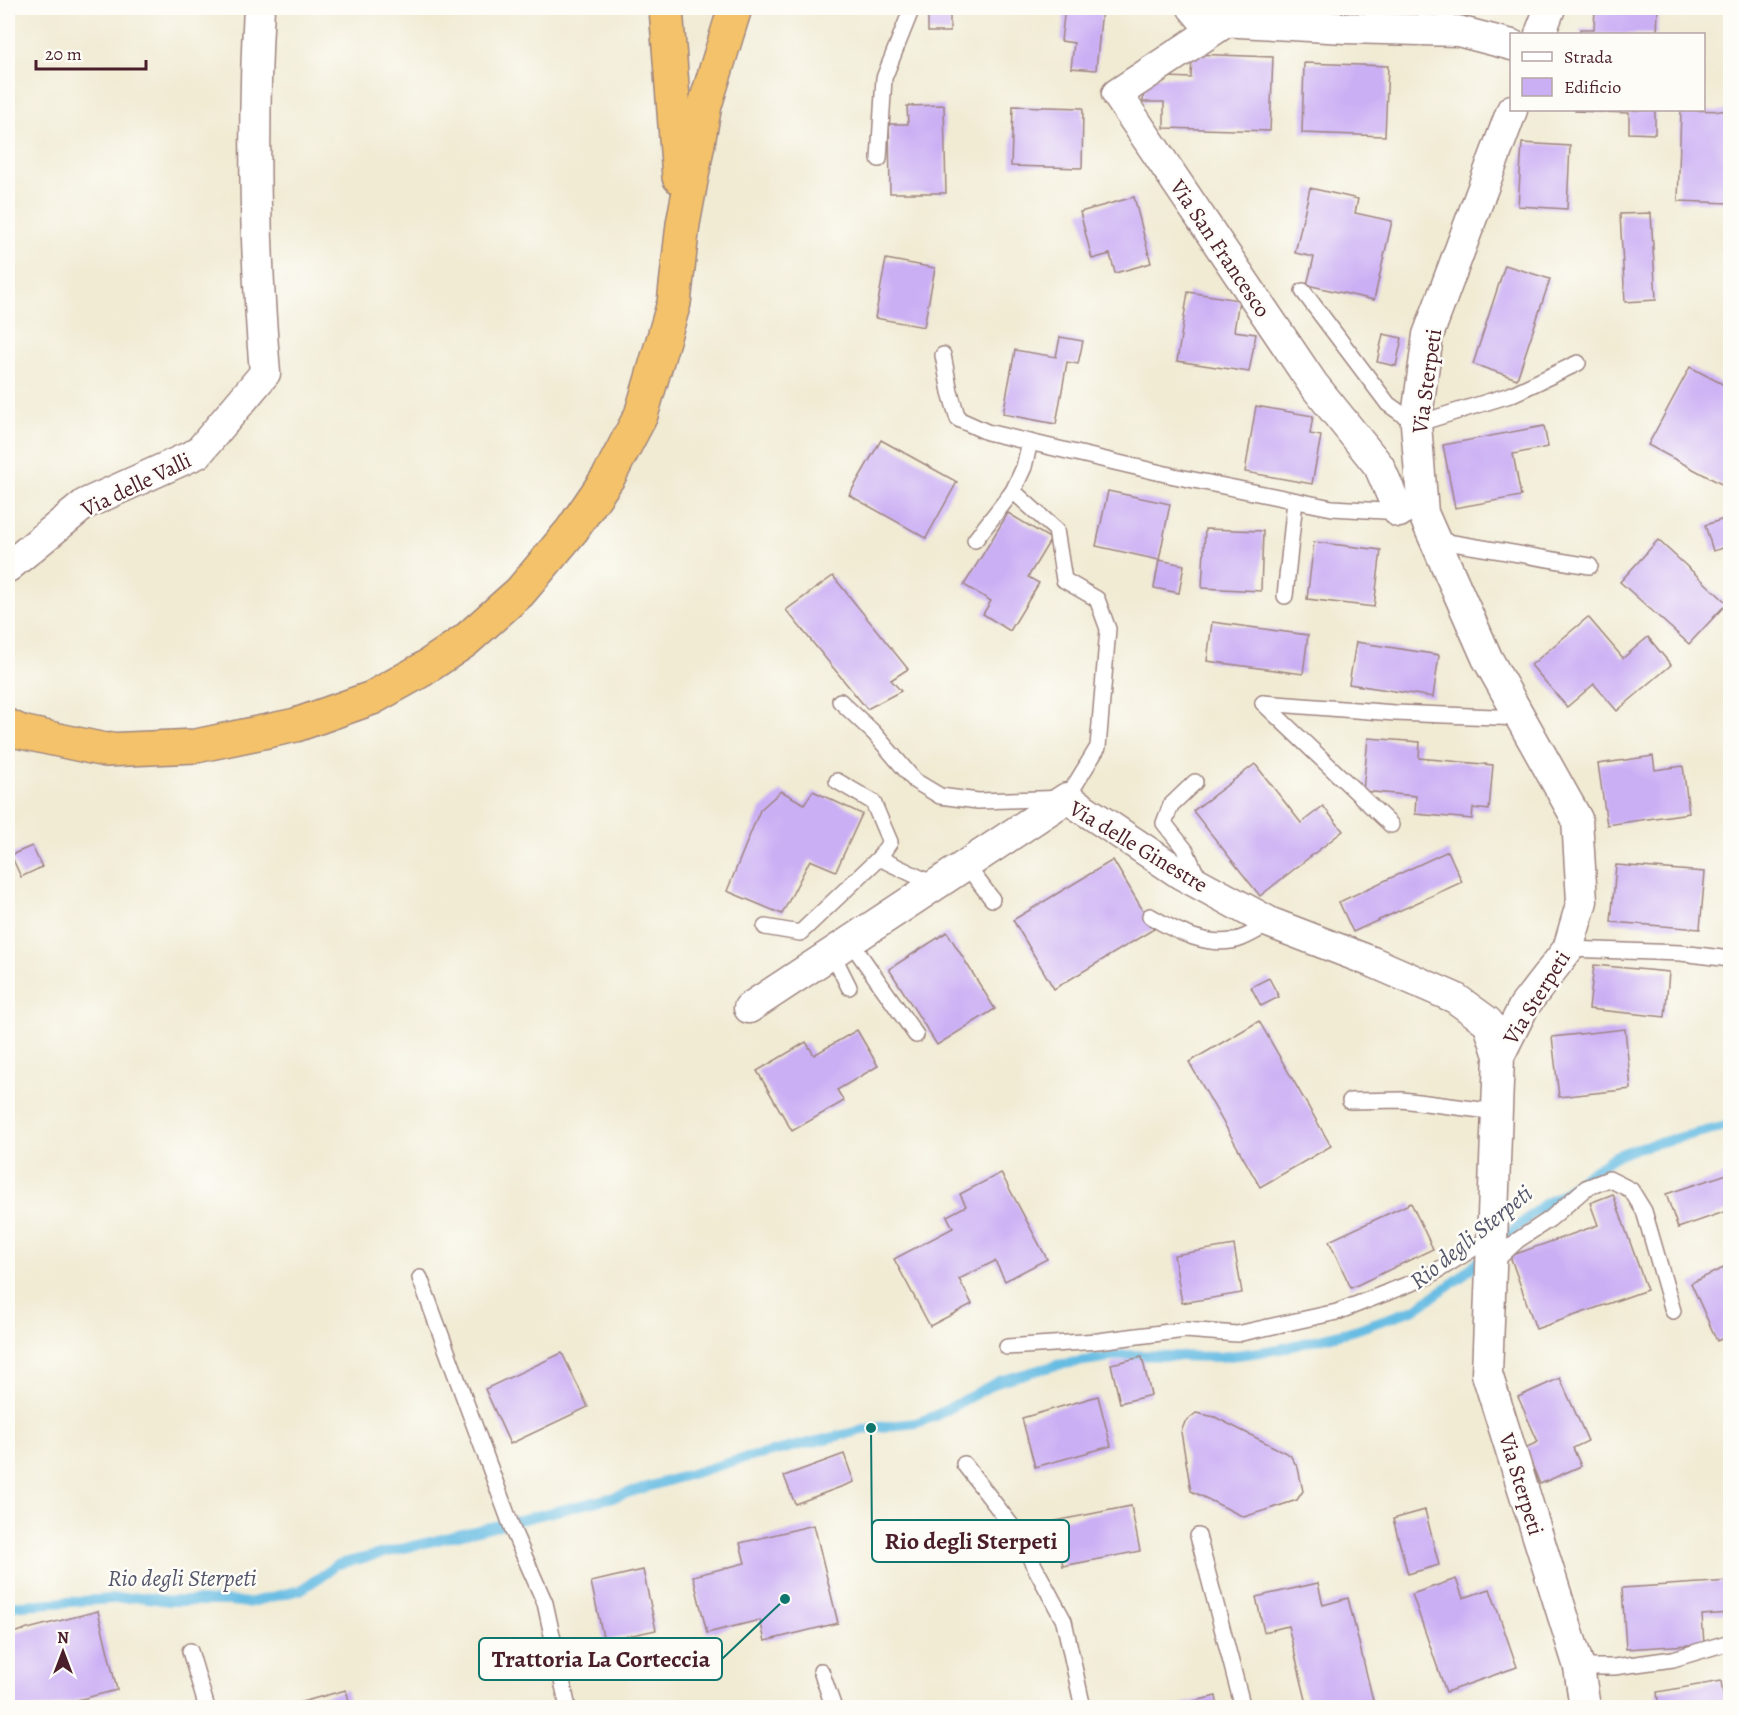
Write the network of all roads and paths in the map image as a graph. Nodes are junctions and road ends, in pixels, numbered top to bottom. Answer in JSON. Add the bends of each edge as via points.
{"nodes":[{"id":1,"x":259,"y":8,"type":"edge"},
{"id":2,"x":666,"y":8,"type":"edge"},
{"id":3,"x":735,"y":8,"type":"edge"},
{"id":4,"x":912,"y":8,"type":"edge"},
{"id":5,"x":1193,"y":8,"type":"edge"},
{"id":6,"x":1550,"y":8,"type":"edge"},
{"id":7,"x":1227,"y":21,"type":"junction"},
{"id":8,"x":1539,"y":33,"type":"edge"},
{"id":9,"x":1510,"y":44,"type":"edge"},
{"id":10,"x":1512,"y":111,"type":"edge"},
{"id":11,"x":879,"y":159,"type":"dead end"},
{"id":12,"x":683,"y":224,"type":"junction"},
{"id":13,"x":1303,"y":291,"type":"dead end"},
{"id":14,"x":944,"y":355,"type":"dead end"},
{"id":15,"x":1578,"y":363,"type":"dead end"},
{"id":16,"x":1416,"y":424,"type":"junction"},
{"id":17,"x":1030,"y":442,"type":"junction"},
{"id":18,"x":1013,"y":491,"type":"junction"},
{"id":19,"x":1295,"y":501,"type":"junction"},
{"id":20,"x":1411,"y":513,"type":"junction"},
{"id":21,"x":975,"y":540,"type":"dead end"},
{"id":22,"x":1435,"y":540,"type":"junction"},
{"id":23,"x":1590,"y":566,"type":"dead end"},
{"id":24,"x":8,"y":567,"type":"edge"},
{"id":25,"x":1285,"y":596,"type":"dead end"},
{"id":26,"x":840,"y":701,"type":"dead end"},
{"id":27,"x":1520,"y":718,"type":"junction"},
{"id":28,"x":8,"y":726,"type":"edge"},
{"id":29,"x":837,"y":781,"type":"dead end"},
{"id":30,"x":1195,"y":782,"type":"dead end"},
{"id":31,"x":1067,"y":798,"type":"junction"},
{"id":32,"x":1391,"y":825,"type":"dead end"},
{"id":33,"x":879,"y":858,"type":"junction"},
{"id":34,"x":966,"y":865,"type":"junction"},
{"id":35,"x":935,"y":885,"type":"junction"},
{"id":36,"x":1202,"y":885,"type":"junction"},
{"id":37,"x":992,"y":899,"type":"dead end"},
{"id":38,"x":1150,"y":915,"type":"dead end"},
{"id":39,"x":1271,"y":923,"type":"junction"},
{"id":40,"x":765,"y":927,"type":"dead end"},
{"id":41,"x":841,"y":947,"type":"junction"},
{"id":42,"x":1568,"y":949,"type":"junction"},
{"id":43,"x":1731,"y":959,"type":"edge"},
{"id":44,"x":849,"y":987,"type":"dead end"},
{"id":45,"x":749,"y":1008,"type":"dead end"},
{"id":46,"x":916,"y":1035,"type":"dead end"},
{"id":47,"x":1499,"y":1056,"type":"junction"},
{"id":48,"x":1350,"y":1101,"type":"dead end"},
{"id":49,"x":1497,"y":1112,"type":"junction"},
{"id":50,"x":1491,"y":1251,"type":"junction"},
{"id":51,"x":420,"y":1278,"type":"dead end"},
{"id":52,"x":1673,"y":1311,"type":"dead end"},
{"id":53,"x":1007,"y":1347,"type":"dead end"},
{"id":54,"x":964,"y":1464,"type":"dead end"},
{"id":55,"x":1198,"y":1536,"type":"dead end"},
{"id":56,"x":1731,"y":1642,"type":"edge"},
{"id":57,"x":190,"y":1651,"type":"dead end"},
{"id":58,"x":1579,"y":1667,"type":"junction"},
{"id":59,"x":821,"y":1671,"type":"dead end"},
{"id":60,"x":207,"y":1707,"type":"edge"},
{"id":61,"x":568,"y":1707,"type":"edge"},
{"id":62,"x":834,"y":1707,"type":"edge"},
{"id":63,"x":1083,"y":1707,"type":"edge"},
{"id":64,"x":1243,"y":1707,"type":"edge"},
{"id":65,"x":1585,"y":1707,"type":"edge"}],
"edges":[{"from":1,"to":24,"type":"street","name":"Via delle Valli","via":[[254,84],[257,270],[265,374],[198,453],[85,504]]},
{"from":2,"to":12,"type":"highway"},
{"from":3,"to":12,"type":"highway","via":[[705,105]]},
{"from":4,"to":11,"type":"lane","via":[[884,78]]},
{"from":5,"to":7,"type":"street","via":[[1203,20]]},
{"from":6,"to":8,"type":"street"},
{"from":7,"to":9,"type":"street","via":[[1458,31]]},
{"from":7,"to":20,"type":"street","name":"Via San Francesco","via":[[1117,94],[1313,384]]},
{"from":10,"to":16,"type":"street","name":"Via Sterpeti","via":[[1428,335]]},
{"from":12,"to":28,"type":"highway","via":[[674,303],[641,415],[609,476],[572,530],[520,592],[465,641],[372,698],[296,725],[196,746],[105,750]]},
{"from":13,"to":16,"type":"lane","via":[[1389,404]]},
{"from":14,"to":17,"type":"lane","via":[[958,419],[987,432]]},
{"from":15,"to":16,"type":"lane","via":[[1510,395]]},
{"from":16,"to":20,"type":"street","name":"Via Sterpeti"},
{"from":17,"to":18,"type":"lane"},
{"from":17,"to":19,"type":"lane"},
{"from":18,"to":21,"type":"lane"},
{"from":18,"to":31,"type":"lane","via":[[1056,530],[1064,580],[1097,598],[1108,629],[1098,747]]},
{"from":19,"to":20,"type":"lane","via":[[1332,508]]},
{"from":19,"to":25,"type":"lane"},
{"from":20,"to":22,"type":"street","name":"Via Sterpeti"},
{"from":22,"to":23,"type":"lane"},
{"from":22,"to":27,"type":"street","name":"Via Sterpeti","via":[[1487,658]]},
{"from":26,"to":31,"type":"lane","via":[[915,781],[940,796],[978,801]]},
{"from":27,"to":32,"type":"lane","via":[[1263,703]]},
{"from":27,"to":42,"type":"street","name":"Via Sterpeti","via":[[1577,819],[1582,901]]},
{"from":29,"to":33,"type":"lane","via":[[873,802],[890,842]]},
{"from":30,"to":36,"type":"lane","via":[[1171,805],[1164,823],[1186,851]]},
{"from":31,"to":34,"type":"street","name":"Via delle Ginestre"},
{"from":31,"to":36,"type":"street","name":"Via delle Ginestre"},
{"from":33,"to":35,"type":"lane"},
{"from":33,"to":40,"type":"lane","via":[[800,933]]},
{"from":34,"to":35,"type":"street","name":"Via delle Ginestre"},
{"from":34,"to":37,"type":"lane"},
{"from":35,"to":41,"type":"street","name":"Via delle Ginestre"},
{"from":36,"to":39,"type":"street","name":"Via delle Ginestre"},
{"from":38,"to":39,"type":"lane","via":[[1174,931],[1215,942],[1240,939]]},
{"from":39,"to":47,"type":"street","name":"Via delle Ginestre","via":[[1455,998],[1488,1022]]},
{"from":41,"to":44,"type":"lane"},
{"from":41,"to":45,"type":"street","name":"Via delle Ginestre"},
{"from":41,"to":46,"type":"lane"},
{"from":42,"to":43,"type":"lane"},
{"from":42,"to":47,"type":"street","name":"Via Sterpeti","via":[[1524,1006]]},
{"from":47,"to":49,"type":"street","name":"Via Sterpeti"},
{"from":48,"to":49,"type":"lane","via":[[1402,1100]]},
{"from":49,"to":50,"type":"street","name":"Via Sterpeti"},
{"from":50,"to":52,"type":"lane","via":[[1518,1240],[1550,1219],[1586,1188],[1610,1179],[1631,1190],[1644,1211]]},
{"from":50,"to":53,"type":"lane","via":[[1326,1314],[1237,1334],[1185,1330]]},
{"from":50,"to":58,"type":"street","name":"Via Sterpeti","via":[[1487,1374]]},
{"from":51,"to":61,"type":"lane","via":[[514,1533],[545,1603]]},
{"from":54,"to":63,"type":"lane","via":[[1015,1530],[1064,1621]]},
{"from":55,"to":64,"type":"lane"},
{"from":56,"to":58,"type":"lane","via":[[1673,1659]]},
{"from":57,"to":60,"type":"lane"},
{"from":58,"to":65,"type":"street","name":"Via Sterpeti"},
{"from":59,"to":62,"type":"lane"}]}
